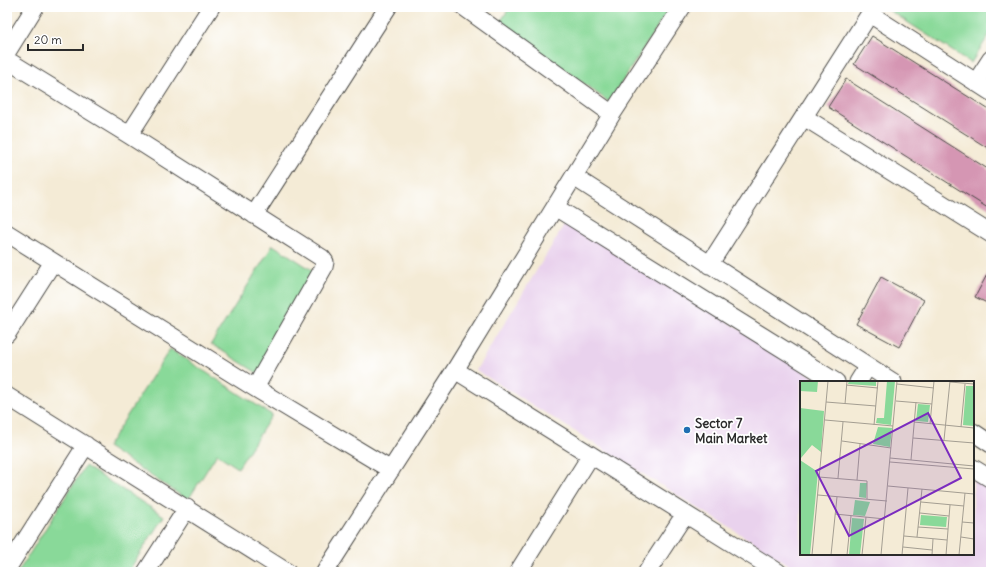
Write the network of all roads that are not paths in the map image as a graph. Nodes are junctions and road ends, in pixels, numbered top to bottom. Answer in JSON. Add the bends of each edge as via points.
{"nodes":[{"id":1,"x":35,"y":7,"type":"edge"},
{"id":2,"x":211,"y":7,"type":"edge"},
{"id":3,"x":388,"y":7,"type":"edge"},
{"id":4,"x":464,"y":7,"type":"edge"},
{"id":5,"x":682,"y":7,"type":"edge"},
{"id":6,"x":872,"y":10,"type":"edge"},
{"id":7,"x":7,"y":52,"type":"edge"},
{"id":8,"x":991,"y":59,"type":"edge"},
{"id":9,"x":7,"y":60,"type":"edge"},
{"id":10,"x":976,"y":82,"type":"junction"},
{"id":11,"x":991,"y":92,"type":"edge"},
{"id":12,"x":612,"y":114,"type":"junction"},
{"id":13,"x":804,"y":116,"type":"junction"},
{"id":14,"x":129,"y":135,"type":"junction"},
{"id":15,"x":574,"y":177,"type":"junction"},
{"id":16,"x":555,"y":207,"type":"junction"},
{"id":17,"x":254,"y":215,"type":"junction"},
{"id":18,"x":7,"y":233,"type":"edge"},
{"id":19,"x":991,"y":234,"type":"edge"},
{"id":20,"x":53,"y":262,"type":"junction"},
{"id":21,"x":710,"y":265,"type":"junction"},
{"id":22,"x":7,"y":334,"type":"edge"},
{"id":23,"x":868,"y":366,"type":"junction"},
{"id":24,"x":455,"y":370,"type":"junction"},
{"id":25,"x":834,"y":381,"type":"edge"},
{"id":26,"x":859,"y":381,"type":"edge"},
{"id":27,"x":891,"y":381,"type":"edge"},
{"id":28,"x":255,"y":388,"type":"junction"},
{"id":29,"x":7,"y":396,"type":"edge"},
{"id":30,"x":974,"y":433,"type":"edge"},
{"id":31,"x":991,"y":444,"type":"edge"},
{"id":32,"x":86,"y":445,"type":"junction"},
{"id":33,"x":592,"y":455,"type":"junction"},
{"id":34,"x":974,"y":469,"type":"edge"},
{"id":35,"x":391,"y":470,"type":"junction"},
{"id":36,"x":991,"y":479,"type":"edge"},
{"id":37,"x":187,"y":508,"type":"junction"},
{"id":38,"x":685,"y":514,"type":"junction"},
{"id":39,"x":7,"y":569,"type":"edge"},
{"id":40,"x":146,"y":572,"type":"edge"},
{"id":41,"x":287,"y":572,"type":"edge"},
{"id":42,"x":325,"y":572,"type":"edge"},
{"id":43,"x":518,"y":572,"type":"edge"},
{"id":44,"x":647,"y":572,"type":"edge"},
{"id":45,"x":778,"y":572,"type":"edge"}],
"edges":[{"from":1,"to":7,"type":"street"},
{"from":2,"to":14,"type":"street"},
{"from":3,"to":17,"type":"street"},
{"from":4,"to":12,"type":"street"},
{"from":5,"to":12,"type":"street"},
{"from":6,"to":10,"type":"street"},
{"from":6,"to":13,"type":"street"},
{"from":8,"to":10,"type":"street"},
{"from":9,"to":14,"type":"street"},
{"from":10,"to":11,"type":"street"},
{"from":12,"to":15,"type":"street"},
{"from":13,"to":19,"type":"street"},
{"from":13,"to":21,"type":"street"},
{"from":14,"to":17,"type":"street"},
{"from":15,"to":16,"type":"street"},
{"from":15,"to":21,"type":"street"},
{"from":16,"to":24,"type":"street"},
{"from":16,"to":25,"type":"street"},
{"from":17,"to":28,"type":"street","via":[[325,262]]},
{"from":18,"to":20,"type":"street"},
{"from":20,"to":22,"type":"street"},
{"from":20,"to":28,"type":"street"},
{"from":21,"to":23,"type":"street"},
{"from":23,"to":26,"type":"street"},
{"from":23,"to":27,"type":"street"},
{"from":24,"to":33,"type":"street"},
{"from":24,"to":35,"type":"street"},
{"from":28,"to":35,"type":"street"},
{"from":29,"to":32,"type":"street"},
{"from":30,"to":31,"type":"street"},
{"from":32,"to":37,"type":"street"},
{"from":32,"to":39,"type":"street"},
{"from":33,"to":38,"type":"street"},
{"from":33,"to":43,"type":"street"},
{"from":34,"to":36,"type":"street"},
{"from":35,"to":42,"type":"street"},
{"from":37,"to":40,"type":"street"},
{"from":37,"to":41,"type":"street"},
{"from":38,"to":44,"type":"street"},
{"from":38,"to":45,"type":"street"}]}
